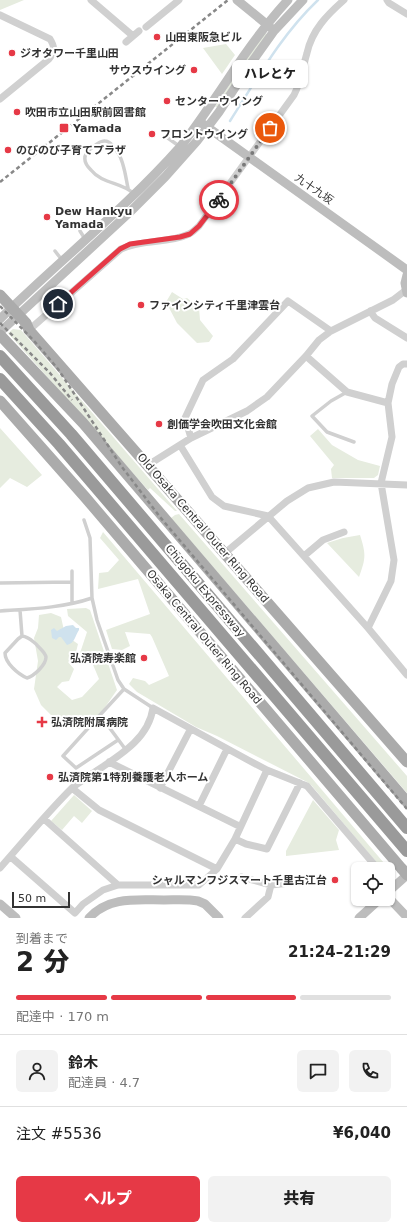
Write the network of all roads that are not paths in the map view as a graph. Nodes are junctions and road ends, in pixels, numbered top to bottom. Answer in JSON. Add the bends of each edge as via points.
{"nodes":[{"id":1,"x":91,"y":0,"type":"edge"},
{"id":2,"x":179,"y":0,"type":"edge"},
{"id":3,"x":237,"y":0,"type":"edge"},
{"id":4,"x":288,"y":0,"type":"edge"},
{"id":5,"x":303,"y":0,"type":"edge"},
{"id":6,"x":344,"y":0,"type":"edge"},
{"id":7,"x":387,"y":0,"type":"edge"},
{"id":8,"x":407,"y":14,"type":"edge"},
{"id":9,"x":0,"y":15,"type":"edge"},
{"id":10,"x":266,"y":24,"type":"junction"},
{"id":11,"x":146,"y":28,"type":"dead end"},
{"id":12,"x":139,"y":31,"type":"dead end"},
{"id":13,"x":274,"y":31,"type":"junction"},
{"id":14,"x":133,"y":36,"type":"junction"},
{"id":15,"x":126,"y":42,"type":"dead end"},
{"id":16,"x":0,"y":99,"type":"edge"},
{"id":17,"x":200,"y":121,"type":"junction"},
{"id":18,"x":208,"y":127,"type":"junction"},
{"id":19,"x":165,"y":136,"type":"dead end"},
{"id":20,"x":180,"y":146,"type":"junction"},
{"id":21,"x":249,"y":157,"type":"junction"},
{"id":22,"x":134,"y":195,"type":"junction"},
{"id":23,"x":80,"y":231,"type":"dead end"},
{"id":24,"x":85,"y":240,"type":"junction"},
{"id":25,"x":55,"y":251,"type":"dead end"},
{"id":26,"x":62,"y":260,"type":"junction"},
{"id":27,"x":407,"y":270,"type":"edge"},
{"id":28,"x":407,"y":275,"type":"edge"},
{"id":29,"x":406,"y":292,"type":"edge"},
{"id":30,"x":0,"y":295,"type":"edge"},
{"id":31,"x":370,"y":311,"type":"junction"},
{"id":32,"x":15,"y":312,"type":"junction"},
{"id":33,"x":1,"y":328,"type":"edge"},
{"id":34,"x":29,"y":330,"type":"junction"},
{"id":35,"x":331,"y":330,"type":"junction"},
{"id":36,"x":407,"y":338,"type":"edge"},
{"id":37,"x":0,"y":356,"type":"edge"},
{"id":38,"x":306,"y":356,"type":"junction"},
{"id":39,"x":407,"y":364,"type":"edge"},
{"id":40,"x":0,"y":379,"type":"edge"},
{"id":41,"x":347,"y":392,"type":"junction"},
{"id":42,"x":0,"y":401,"type":"edge"},
{"id":43,"x":388,"y":403,"type":"junction"},
{"id":44,"x":191,"y":438,"type":"junction"},
{"id":45,"x":354,"y":442,"type":"dead end"},
{"id":46,"x":180,"y":445,"type":"junction"},
{"id":47,"x":148,"y":465,"type":"junction"},
{"id":48,"x":381,"y":484,"type":"junction"},
{"id":49,"x":407,"y":485,"type":"edge"},
{"id":50,"x":268,"y":516,"type":"junction"},
{"id":51,"x":84,"y":520,"type":"dead end"},
{"id":52,"x":344,"y":532,"type":"dead end"},
{"id":53,"x":226,"y":553,"type":"junction"},
{"id":54,"x":304,"y":556,"type":"junction"},
{"id":55,"x":72,"y":571,"type":"dead end"},
{"id":56,"x":72,"y":582,"type":"junction"},
{"id":57,"x":0,"y":584,"type":"edge"},
{"id":58,"x":92,"y":598,"type":"junction"},
{"id":59,"x":72,"y":603,"type":"junction"},
{"id":60,"x":20,"y":610,"type":"junction"},
{"id":61,"x":0,"y":611,"type":"edge"},
{"id":62,"x":368,"y":628,"type":"junction"},
{"id":63,"x":22,"y":636,"type":"junction"},
{"id":64,"x":407,"y":675,"type":"edge"},
{"id":65,"x":124,"y":689,"type":"junction"},
{"id":66,"x":153,"y":708,"type":"junction"},
{"id":67,"x":100,"y":715,"type":"junction"},
{"id":68,"x":190,"y":730,"type":"junction"},
{"id":69,"x":118,"y":740,"type":"junction"},
{"id":70,"x":227,"y":749,"type":"junction"},
{"id":71,"x":126,"y":750,"type":"junction"},
{"id":72,"x":109,"y":762,"type":"junction"},
{"id":73,"x":407,"y":762,"type":"edge"},
{"id":74,"x":268,"y":770,"type":"junction"},
{"id":75,"x":300,"y":783,"type":"junction"},
{"id":76,"x":72,"y":788,"type":"junction"},
{"id":77,"x":160,"y":788,"type":"junction"},
{"id":78,"x":407,"y":802,"type":"edge"},
{"id":79,"x":199,"y":806,"type":"junction"},
{"id":80,"x":44,"y":819,"type":"junction"},
{"id":81,"x":240,"y":826,"type":"junction"},
{"id":82,"x":407,"y":828,"type":"edge"},
{"id":83,"x":234,"y":839,"type":"junction"},
{"id":84,"x":407,"y":851,"type":"edge"},
{"id":85,"x":10,"y":857,"type":"junction"},
{"id":86,"x":372,"y":862,"type":"edge"},
{"id":87,"x":0,"y":868,"type":"edge"},
{"id":88,"x":217,"y":869,"type":"junction"},
{"id":89,"x":405,"y":873,"type":"edge"},
{"id":90,"x":241,"y":877,"type":"dead end"},
{"id":91,"x":395,"y":882,"type":"edge"},
{"id":92,"x":290,"y":883,"type":"dead end"},
{"id":93,"x":118,"y":885,"type":"junction"},
{"id":94,"x":271,"y":885,"type":"junction"},
{"id":95,"x":0,"y":904,"type":"edge"},
{"id":96,"x":395,"y":904,"type":"edge"},
{"id":97,"x":372,"y":906,"type":"edge"},
{"id":98,"x":407,"y":917,"type":"edge"},
{"id":99,"x":16,"y":918,"type":"edge"},
{"id":100,"x":89,"y":918,"type":"edge"},
{"id":101,"x":219,"y":918,"type":"edge"},
{"id":102,"x":245,"y":918,"type":"edge"},
{"id":103,"x":359,"y":918,"type":"edge"}],
"edges":[{"from":1,"to":14,"type":"street"},
{"from":2,"to":11,"type":"street"},
{"from":3,"to":10,"type":"main road"},
{"from":4,"to":10,"type":"main road"},
{"from":5,"to":13,"type":"main road"},
{"from":6,"to":21,"type":"street","via":[[319,26],[307,52],[301,82]]},
{"from":7,"to":8,"type":"street"},
{"from":9,"to":16,"type":"street","via":[[50,39],[54,46],[54,53],[49,59]]},
{"from":10,"to":13,"type":"main road"},
{"from":10,"to":17,"type":"main road"},
{"from":12,"to":14,"type":"street"},
{"from":13,"to":18,"type":"main road"},
{"from":14,"to":15,"type":"street"},
{"from":17,"to":18,"type":"main road","name":"九十九坂"},
{"from":17,"to":20,"type":"main road"},
{"from":18,"to":21,"type":"main road","name":"九十九坂"},
{"from":18,"to":22,"type":"main road","via":[[178,162]]},
{"from":19,"to":20,"type":"lane"},
{"from":20,"to":22,"type":"main road"},
{"from":21,"to":27,"type":"main road","name":"九十九坂"},
{"from":21,"to":34,"type":"street","via":[[199,226],[190,234],[130,244],[120,249]]},
{"from":22,"to":22,"type":"lane","via":[[97,176],[85,161],[84,157],[100,141],[109,142],[120,156]]},
{"from":22,"to":24,"type":"main road"},
{"from":22,"to":32,"type":"main road"},
{"from":23,"to":24,"type":"lane"},
{"from":24,"to":26,"type":"main road"},
{"from":25,"to":26,"type":"lane"},
{"from":26,"to":32,"type":"main road"},
{"from":28,"to":29,"type":"main road"},
{"from":29,"to":31,"type":"street"},
{"from":30,"to":32,"type":"main road","name":"Old Osaka Central Outer Ring Road"},
{"from":31,"to":35,"type":"street"},
{"from":31,"to":36,"type":"street","via":[[375,318]]},
{"from":32,"to":33,"type":"main road"},
{"from":32,"to":34,"type":"main road","name":"Old Osaka Central Outer Ring Road"},
{"from":33,"to":78,"type":"main road"},
{"from":34,"to":47,"type":"main road","name":"Old Osaka Central Outer Ring Road"},
{"from":35,"to":38,"type":"street"},
{"from":35,"to":44,"type":"street","via":[[288,301],[233,359],[203,380],[185,418]]},
{"from":37,"to":82,"type":"highway","name":"Chūgoku Expressway","via":[[71,434]]},
{"from":38,"to":41,"type":"street"},
{"from":38,"to":44,"type":"street","via":[[267,397],[247,411]]},
{"from":39,"to":43,"type":"street","via":[[399,367]]},
{"from":40,"to":84,"type":"highway","name":"Chūgoku Expressway","via":[[59,444]]},
{"from":41,"to":43,"type":"street"},
{"from":41,"to":45,"type":"lane","via":[[312,416],[327,432]]},
{"from":42,"to":89,"type":"main road","name":"Osaka Central Outer Ring Road"},
{"from":43,"to":48,"type":"street","via":[[392,437]]},
{"from":44,"to":46,"type":"street"},
{"from":46,"to":47,"type":"street"},
{"from":46,"to":50,"type":"street","via":[[212,497],[224,506]]},
{"from":47,"to":53,"type":"main road","name":"Old Osaka Central Outer Ring Road"},
{"from":48,"to":49,"type":"street"},
{"from":48,"to":50,"type":"street","via":[[334,482],[308,488]]},
{"from":48,"to":62,"type":"street","via":[[394,560],[391,581]]},
{"from":50,"to":53,"type":"street"},
{"from":50,"to":54,"type":"street"},
{"from":51,"to":58,"type":"lane","via":[[90,538]]},
{"from":52,"to":54,"type":"street","via":[[323,540]]},
{"from":53,"to":73,"type":"main road","name":"Old Osaka Central Outer Ring Road"},
{"from":54,"to":62,"type":"street"},
{"from":55,"to":56,"type":"lane"},
{"from":56,"to":57,"type":"lane"},
{"from":56,"to":59,"type":"lane"},
{"from":58,"to":59,"type":"lane"},
{"from":58,"to":65,"type":"lane","via":[[118,680]]},
{"from":59,"to":60,"type":"lane"},
{"from":60,"to":61,"type":"lane"},
{"from":60,"to":63,"type":"lane"},
{"from":62,"to":64,"type":"street"},
{"from":63,"to":63,"type":"lane","via":[[28,637],[44,652],[46,658],[44,664],[27,678],[5,658],[5,653]]},
{"from":65,"to":66,"type":"lane"},
{"from":65,"to":67,"type":"lane"},
{"from":66,"to":68,"type":"street"},
{"from":66,"to":71,"type":"street","via":[[143,733]]},
{"from":67,"to":69,"type":"lane"},
{"from":67,"to":69,"type":"lane","via":[[63,756],[76,768]]},
{"from":68,"to":70,"type":"street"},
{"from":68,"to":77,"type":"street"},
{"from":69,"to":71,"type":"lane"},
{"from":70,"to":74,"type":"street"},
{"from":70,"to":79,"type":"street"},
{"from":71,"to":72,"type":"street"},
{"from":72,"to":76,"type":"street"},
{"from":72,"to":77,"type":"street"},
{"from":74,"to":75,"type":"street"},
{"from":74,"to":81,"type":"street"},
{"from":75,"to":83,"type":"street","via":[[267,849]]},
{"from":75,"to":86,"type":"street","via":[[307,786]]},
{"from":76,"to":80,"type":"street"},
{"from":76,"to":88,"type":"street","via":[[99,810]]},
{"from":77,"to":79,"type":"street"},
{"from":79,"to":81,"type":"street"},
{"from":80,"to":85,"type":"street"},
{"from":80,"to":93,"type":"street"},
{"from":81,"to":83,"type":"street"},
{"from":83,"to":88,"type":"street"},
{"from":85,"to":87,"type":"street"},
{"from":85,"to":93,"type":"street","via":[[75,913],[103,890]]},
{"from":88,"to":93,"type":"street","via":[[200,885]]},
{"from":89,"to":91,"type":"main road"},
{"from":90,"to":94,"type":"street"},
{"from":92,"to":94,"type":"street"},
{"from":94,"to":102,"type":"street","via":[[268,898]]},
{"from":95,"to":99,"type":"main road"},
{"from":96,"to":98,"type":"main road"},
{"from":97,"to":103,"type":"main road"},
{"from":100,"to":101,"type":"main road","via":[[108,904],[131,900],[198,901],[205,904]]}]}
